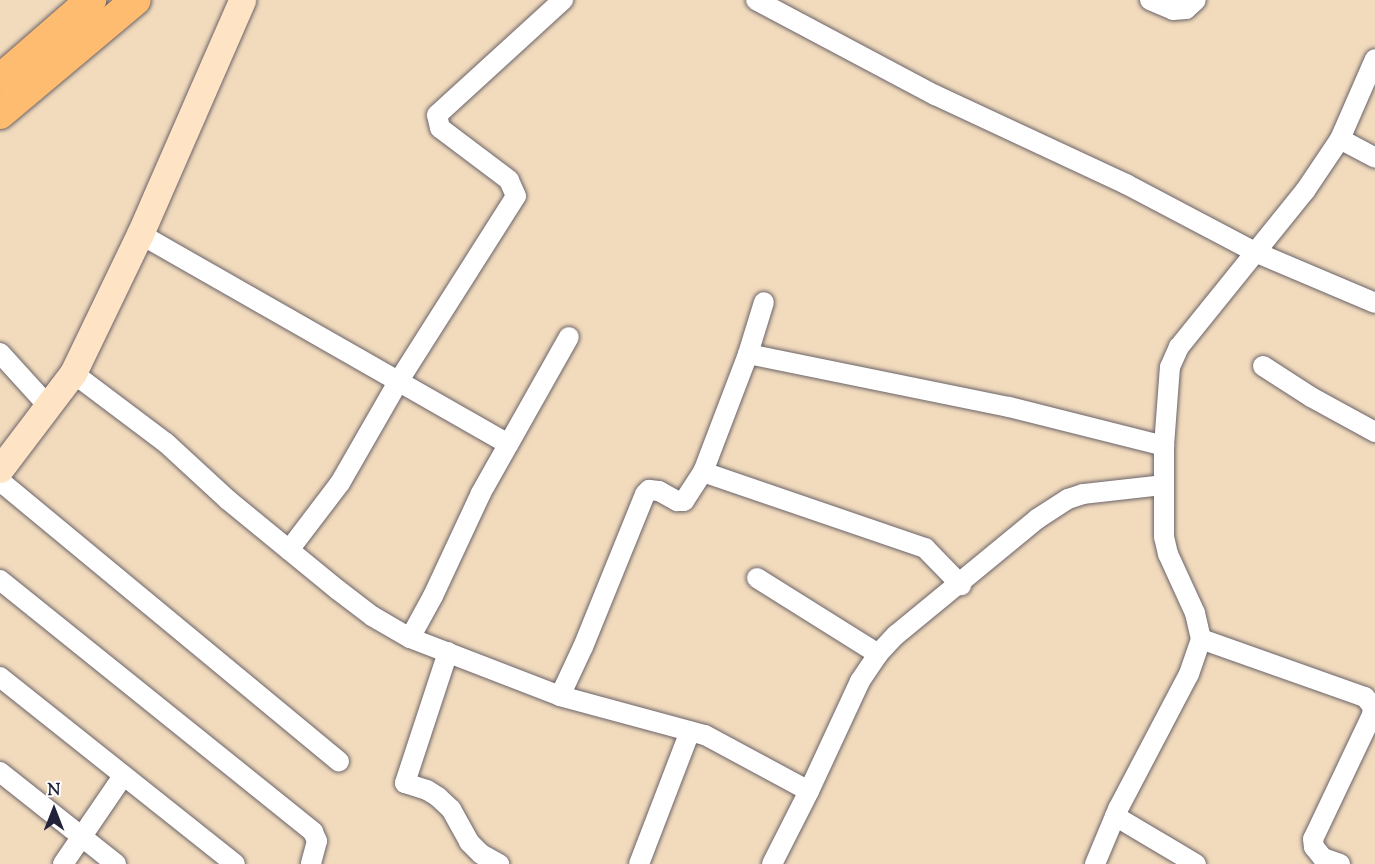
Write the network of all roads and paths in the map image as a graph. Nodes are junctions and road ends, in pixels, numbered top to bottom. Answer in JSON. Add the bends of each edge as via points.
{"nodes":[{"id":1,"x":92,"y":0,"type":"edge"},
{"id":2,"x":136,"y":0,"type":"edge"},
{"id":3,"x":242,"y":0,"type":"edge"},
{"id":4,"x":563,"y":0,"type":"edge"},
{"id":5,"x":756,"y":0,"type":"edge"},
{"id":6,"x":1150,"y":0,"type":"edge"},
{"id":7,"x":1196,"y":0,"type":"edge"},
{"id":8,"x":1375,"y":59,"type":"edge"},
{"id":9,"x":0,"y":79,"type":"edge"},
{"id":10,"x":0,"y":114,"type":"edge"},
{"id":11,"x":1340,"y":140,"type":"junction"},
{"id":12,"x":1375,"y":158,"type":"edge"},
{"id":13,"x":140,"y":234,"type":"junction"},
{"id":14,"x":1255,"y":252,"type":"junction"},
{"id":15,"x":765,"y":302,"type":"dead end"},
{"id":16,"x":1375,"y":303,"type":"edge"},
{"id":17,"x":569,"y":337,"type":"dead end"},
{"id":18,"x":0,"y":353,"type":"edge"},
{"id":19,"x":748,"y":354,"type":"junction"},
{"id":20,"x":1263,"y":366,"type":"dead end"},
{"id":21,"x":73,"y":373,"type":"junction"},
{"id":22,"x":398,"y":382,"type":"junction"},
{"id":23,"x":48,"y":406,"type":"junction"},
{"id":24,"x":1375,"y":432,"type":"edge"},
{"id":25,"x":508,"y":444,"type":"junction"},
{"id":26,"x":1164,"y":446,"type":"junction"},
{"id":27,"x":0,"y":469,"type":"edge"},
{"id":28,"x":703,"y":472,"type":"junction"},
{"id":29,"x":0,"y":482,"type":"edge"},
{"id":30,"x":1163,"y":485,"type":"junction"},
{"id":31,"x":289,"y":550,"type":"junction"},
{"id":32,"x":757,"y":578,"type":"dead end"},
{"id":33,"x":0,"y":580,"type":"edge"},
{"id":34,"x":961,"y":585,"type":"junction"},
{"id":35,"x":410,"y":638,"type":"junction"},
{"id":36,"x":1201,"y":639,"type":"junction"},
{"id":37,"x":448,"y":652,"type":"junction"},
{"id":38,"x":878,"y":654,"type":"junction"},
{"id":39,"x":0,"y":677,"type":"edge"},
{"id":40,"x":560,"y":696,"type":"junction"},
{"id":41,"x":1372,"y":696,"type":"edge"},
{"id":42,"x":690,"y":731,"type":"junction"},
{"id":43,"x":339,"y":761,"type":"dead end"},
{"id":44,"x":0,"y":772,"type":"edge"},
{"id":45,"x":123,"y":776,"type":"junction"},
{"id":46,"x":808,"y":791,"type":"junction"},
{"id":47,"x":1115,"y":816,"type":"junction"},
{"id":48,"x":81,"y":838,"type":"junction"},
{"id":49,"x":63,"y":864,"type":"edge"},
{"id":50,"x":116,"y":864,"type":"edge"},
{"id":51,"x":236,"y":864,"type":"edge"},
{"id":52,"x":311,"y":864,"type":"edge"},
{"id":53,"x":499,"y":864,"type":"edge"},
{"id":54,"x":639,"y":864,"type":"edge"},
{"id":55,"x":772,"y":864,"type":"edge"},
{"id":56,"x":1095,"y":864,"type":"edge"},
{"id":57,"x":1196,"y":864,"type":"edge"},
{"id":58,"x":1340,"y":864,"type":"edge"}],
"edges":[{"from":1,"to":9,"type":"main road"},
{"from":2,"to":10,"type":"main road"},
{"from":3,"to":13,"type":"main road"},
{"from":4,"to":22,"type":"street","via":[[437,115],[440,128],[509,180],[516,196]]},
{"from":5,"to":14,"type":"street","via":[[935,95],[1126,184]]},
{"from":6,"to":7,"type":"street","via":[[1173,10],[1186,9]]},
{"from":8,"to":11,"type":"street"},
{"from":11,"to":12,"type":"street"},
{"from":11,"to":14,"type":"street"},
{"from":13,"to":21,"type":"main road"},
{"from":13,"to":22,"type":"street"},
{"from":14,"to":16,"type":"street"},
{"from":14,"to":26,"type":"street","via":[[1179,347],[1170,367]]},
{"from":15,"to":19,"type":"street"},
{"from":17,"to":25,"type":"street"},
{"from":18,"to":23,"type":"street"},
{"from":19,"to":26,"type":"street","via":[[1009,407]]},
{"from":19,"to":28,"type":"street"},
{"from":20,"to":24,"type":"street"},
{"from":21,"to":23,"type":"main road"},
{"from":21,"to":31,"type":"street","via":[[166,443]]},
{"from":22,"to":25,"type":"street"},
{"from":22,"to":31,"type":"street","via":[[340,483]]},
{"from":23,"to":27,"type":"main road"},
{"from":25,"to":35,"type":"street"},
{"from":26,"to":30,"type":"street"},
{"from":28,"to":34,"type":"street","via":[[925,548]]},
{"from":28,"to":40,"type":"street","via":[[684,501],[653,490],[645,494]]},
{"from":29,"to":43,"type":"street"},
{"from":30,"to":34,"type":"street","via":[[1083,494],[1068,500],[1037,519]]},
{"from":30,"to":36,"type":"street","via":[[1168,554],[1195,613]]},
{"from":31,"to":35,"type":"street","via":[[372,616]]},
{"from":32,"to":38,"type":"street"},
{"from":33,"to":52,"type":"street","via":[[313,832],[317,841]]},
{"from":34,"to":38,"type":"street","via":[[896,635]]},
{"from":35,"to":37,"type":"street"},
{"from":36,"to":41,"type":"street","via":[[1365,697]]},
{"from":36,"to":47,"type":"street","via":[[1189,674]]},
{"from":37,"to":40,"type":"street"},
{"from":37,"to":53,"type":"street","via":[[405,783],[438,797],[451,809],[469,842]]},
{"from":38,"to":46,"type":"street","via":[[860,681]]},
{"from":39,"to":45,"type":"street"},
{"from":40,"to":42,"type":"street"},
{"from":41,"to":58,"type":"street","via":[[1372,715],[1312,839],[1323,858]]},
{"from":42,"to":46,"type":"street","via":[[719,741]]},
{"from":42,"to":54,"type":"street"},
{"from":44,"to":48,"type":"street"},
{"from":45,"to":48,"type":"street"},
{"from":45,"to":51,"type":"street"},
{"from":46,"to":55,"type":"street"},
{"from":47,"to":56,"type":"street"},
{"from":47,"to":57,"type":"street"},
{"from":48,"to":49,"type":"street"},
{"from":48,"to":50,"type":"street"}]}
